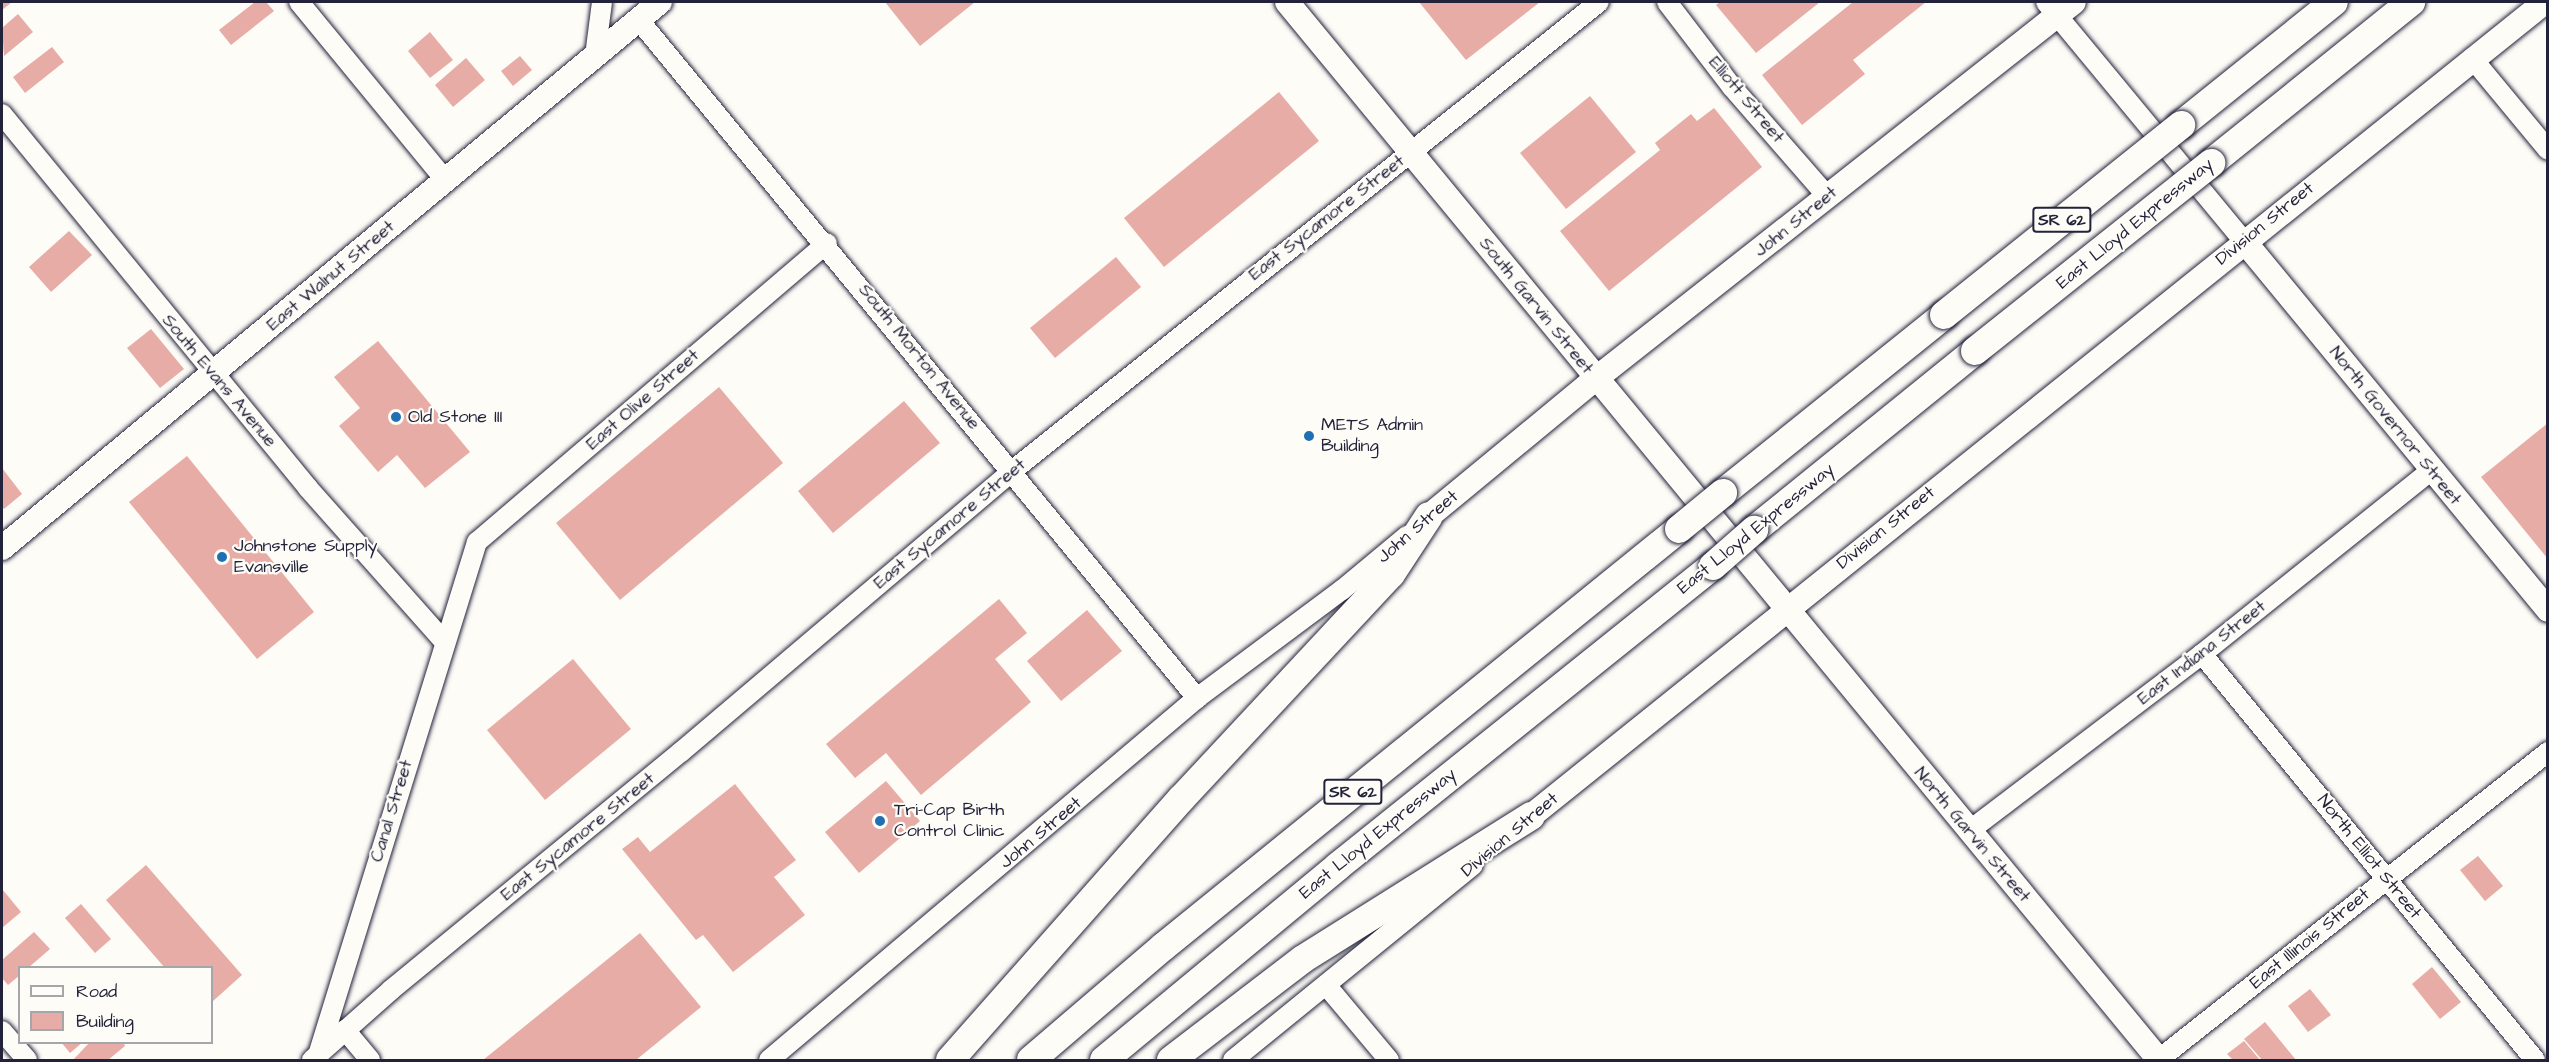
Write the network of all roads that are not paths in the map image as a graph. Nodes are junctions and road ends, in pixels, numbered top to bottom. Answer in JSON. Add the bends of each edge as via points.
{"nodes":[{"id":1,"x":299,"y":2,"type":"edge"},
{"id":2,"x":602,"y":2,"type":"edge"},
{"id":3,"x":660,"y":2,"type":"edge"},
{"id":4,"x":1287,"y":2,"type":"edge"},
{"id":5,"x":1599,"y":2,"type":"edge"},
{"id":6,"x":1667,"y":2,"type":"edge"},
{"id":7,"x":2305,"y":2,"type":"edge"},
{"id":8,"x":2334,"y":2,"type":"edge"},
{"id":9,"x":2411,"y":2,"type":"edge"},
{"id":10,"x":2545,"y":2,"type":"edge"},
{"id":11,"x":2059,"y":6,"type":"edge"},
{"id":12,"x":638,"y":18,"type":"junction"},
{"id":13,"x":595,"y":56,"type":"junction"},
{"id":14,"x":2472,"y":58,"type":"junction"},
{"id":15,"x":2208,"y":103,"type":"junction"},
{"id":16,"x":2,"y":114,"type":"edge"},
{"id":17,"x":2547,"y":150,"type":"edge"},
{"id":18,"x":1411,"y":152,"type":"junction"},
{"id":19,"x":446,"y":181,"type":"junction"},
{"id":20,"x":1828,"y":196,"type":"junction"},
{"id":21,"x":2244,"y":241,"type":"junction"},
{"id":22,"x":827,"y":243,"type":"junction"},
{"id":23,"x":213,"y":374,"type":"junction"},
{"id":24,"x":1598,"y":381,"type":"junction"},
{"id":25,"x":2432,"y":470,"type":"junction"},
{"id":26,"x":1012,"y":471,"type":"junction"},
{"id":27,"x":1430,"y":516,"type":"junction"},
{"id":28,"x":2,"y":548,"type":"edge"},
{"id":29,"x":470,"y":563,"type":"joint"},
{"id":30,"x":1786,"y":609,"type":"junction"},
{"id":31,"x":2547,"y":610,"type":"edge"},
{"id":32,"x":444,"y":641,"type":"junction"},
{"id":33,"x":2202,"y":654,"type":"junction"},
{"id":34,"x":1197,"y":698,"type":"junction"},
{"id":35,"x":2547,"y":752,"type":"edge"},
{"id":36,"x":1531,"y":816,"type":"junction"},
{"id":37,"x":1969,"y":831,"type":"junction"},
{"id":38,"x":2387,"y":878,"type":"junction"},
{"id":39,"x":1326,"y":985,"type":"junction"},
{"id":40,"x":345,"y":1030,"type":"junction"},
{"id":41,"x":2,"y":1031,"type":"edge"},
{"id":42,"x":316,"y":1058,"type":"edge"},
{"id":43,"x":27,"y":1060,"type":"edge"},
{"id":44,"x":370,"y":1060,"type":"edge"},
{"id":45,"x":769,"y":1060,"type":"edge"},
{"id":46,"x":950,"y":1060,"type":"edge"},
{"id":47,"x":1031,"y":1060,"type":"edge"},
{"id":48,"x":1104,"y":1060,"type":"edge"},
{"id":49,"x":1171,"y":1060,"type":"edge"},
{"id":50,"x":1233,"y":1060,"type":"edge"},
{"id":51,"x":1389,"y":1060,"type":"edge"},
{"id":52,"x":2159,"y":1060,"type":"edge"},
{"id":53,"x":2535,"y":1060,"type":"edge"}],
"edges":[{"from":1,"to":19,"type":"street"},
{"from":2,"to":13,"type":"street"},
{"from":3,"to":12,"type":"main road","name":"East Walnut Street"},
{"from":4,"to":18,"type":"main road","name":"South Garvin Street"},
{"from":5,"to":18,"type":"street","name":"East Sycamore Street"},
{"from":6,"to":20,"type":"street","name":"Elliott Street","via":[[1732,87]]},
{"from":7,"to":15,"type":"highway"},
{"from":8,"to":15,"type":"highway","number":"SR 62"},
{"from":9,"to":48,"type":"highway","name":"East Lloyd Expressway","number":"SR 62","bridge":true,"via":[[1337,867]]},
{"from":10,"to":14,"type":"main road","name":"Division Street"},
{"from":11,"to":20,"type":"main road","name":"John Street"},
{"from":11,"to":21,"type":"street"},
{"from":12,"to":13,"type":"main road","name":"East Walnut Street"},
{"from":12,"to":22,"type":"street","name":"South Morton Avenue"},
{"from":13,"to":19,"type":"main road","name":"East Walnut Street"},
{"from":14,"to":17,"type":"street"},
{"from":14,"to":21,"type":"main road","name":"Division Street"},
{"from":15,"to":47,"type":"highway","number":"SR 62","bridge":true,"via":[[1163,947]]},
{"from":16,"to":23,"type":"street","name":"South Evans Avenue"},
{"from":18,"to":24,"type":"main road","name":"South Garvin Street"},
{"from":18,"to":26,"type":"street","name":"East Sycamore Street"},
{"from":19,"to":23,"type":"main road","name":"East Walnut Street"},
{"from":20,"to":24,"type":"main road","name":"John Street"},
{"from":21,"to":25,"type":"main road","name":"North Governor Street"},
{"from":21,"to":30,"type":"main road","name":"Division Street"},
{"from":22,"to":26,"type":"street","name":"South Morton Avenue"},
{"from":22,"to":29,"type":"street","name":"East Olive Street","via":[[477,542]]},
{"from":23,"to":28,"type":"main road","name":"East Walnut Street"},
{"from":23,"to":32,"type":"street","name":"South Evans Avenue","via":[[401,597]]},
{"from":24,"to":27,"type":"main road","name":"John Street","via":[[1589,384]]},
{"from":24,"to":30,"type":"main road","name":"South Garvin Street"},
{"from":25,"to":31,"type":"main road","name":"North Governor Street"},
{"from":25,"to":33,"type":"street","name":"East Indiana Street"},
{"from":26,"to":34,"type":"street","name":"South Morton Avenue"},
{"from":26,"to":40,"type":"street","name":"East Sycamore Street"},
{"from":27,"to":34,"type":"street","name":"John Street","via":[[1342,590]]},
{"from":27,"to":46,"type":"highway","via":[[1391,574],[1182,798]]},
{"from":29,"to":32,"type":"street","name":"Canal Street"},
{"from":30,"to":36,"type":"main road","name":"Division Street"},
{"from":30,"to":37,"type":"main road","name":"North Garvin Street"},
{"from":32,"to":42,"type":"street","name":"Canal Street"},
{"from":33,"to":37,"type":"street","name":"East Indiana Street"},
{"from":33,"to":38,"type":"street","name":"North Elliot Street"},
{"from":34,"to":45,"type":"street","name":"John Street"},
{"from":35,"to":38,"type":"street","name":"East Illinois Street"},
{"from":36,"to":39,"type":"street","name":"Division Street"},
{"from":36,"to":49,"type":"highway","via":[[1303,959]]},
{"from":37,"to":52,"type":"main road","name":"North Garvin Street"},
{"from":38,"to":52,"type":"street","name":"East Illinois Street"},
{"from":38,"to":53,"type":"street","name":"North Elliot Street"},
{"from":39,"to":50,"type":"street","name":"Division Street"},
{"from":39,"to":51,"type":"street"},
{"from":40,"to":42,"type":"street","name":"East Sycamore Street"},
{"from":40,"to":44,"type":"street"},
{"from":41,"to":43,"type":"street"}]}
